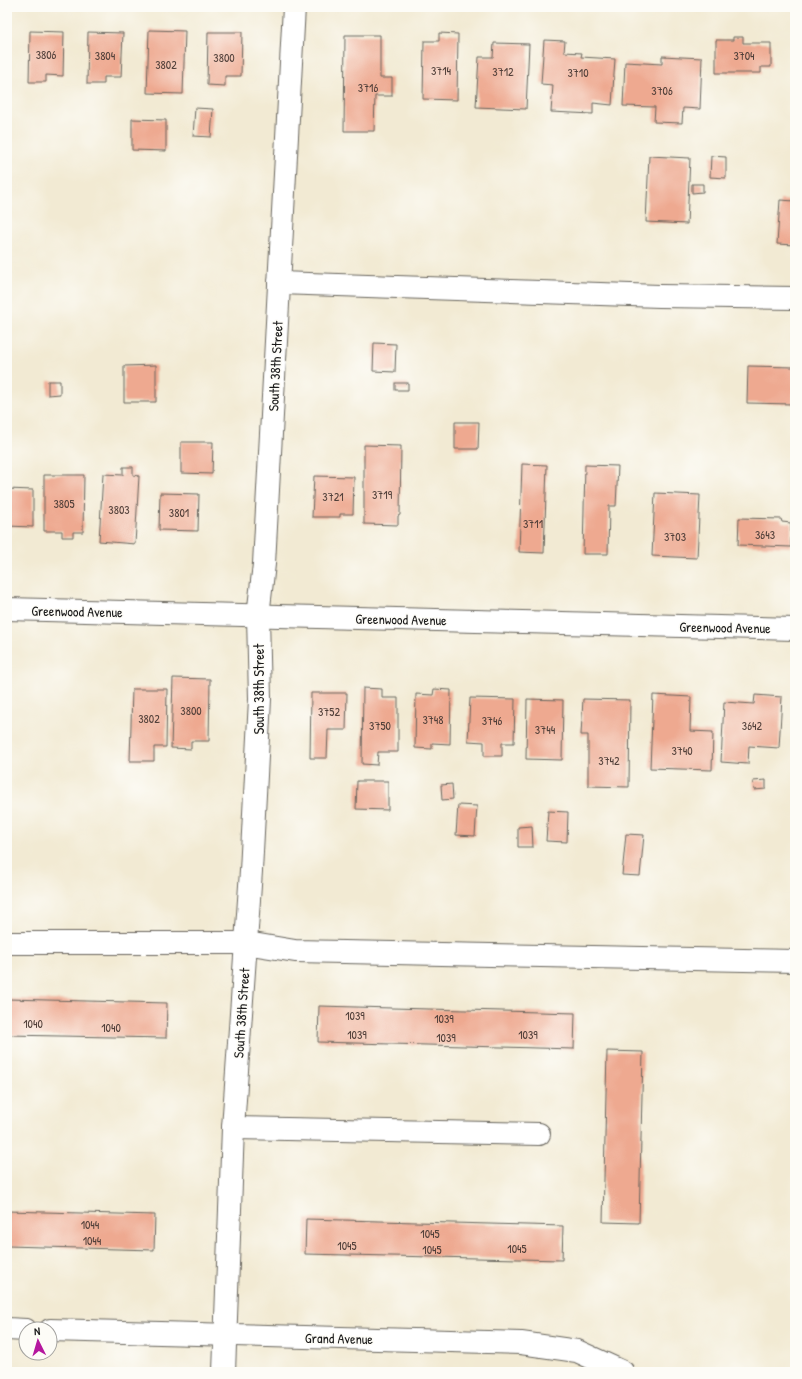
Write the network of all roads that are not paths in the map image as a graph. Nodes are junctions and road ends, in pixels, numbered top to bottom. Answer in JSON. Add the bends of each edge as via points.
{"nodes":[{"id":1,"x":294,"y":7,"type":"edge"},
{"id":2,"x":279,"y":283,"type":"junction"},
{"id":3,"x":795,"y":298,"type":"edge"},
{"id":4,"x":7,"y":609,"type":"edge"},
{"id":5,"x":258,"y":616,"type":"junction"},
{"id":6,"x":795,"y":629,"type":"edge"},
{"id":7,"x":7,"y":942,"type":"edge"},
{"id":8,"x":246,"y":944,"type":"junction"},
{"id":9,"x":795,"y":961,"type":"edge"},
{"id":10,"x":233,"y":1128,"type":"junction"},
{"id":11,"x":539,"y":1134,"type":"dead end"},
{"id":12,"x":7,"y":1329,"type":"edge"},
{"id":13,"x":18,"y":1330,"type":"edge"},
{"id":14,"x":58,"y":1330,"type":"edge"},
{"id":15,"x":226,"y":1336,"type":"junction"},
{"id":16,"x":224,"y":1372,"type":"edge"},
{"id":17,"x":623,"y":1372,"type":"edge"}],
"edges":[{"from":1,"to":2,"type":"street","name":"South 38th Street"},
{"from":2,"to":3,"type":"street"},
{"from":2,"to":5,"type":"street","name":"South 38th Street","via":[[264,564]]},
{"from":4,"to":5,"type":"street","name":"Greenwood Avenue"},
{"from":5,"to":6,"type":"street","name":"Greenwood Avenue"},
{"from":5,"to":8,"type":"street","name":"South 38th Street","via":[[260,698]]},
{"from":7,"to":8,"type":"street"},
{"from":8,"to":9,"type":"street","via":[[295,951]]},
{"from":8,"to":10,"type":"street","name":"South 38th Street"},
{"from":10,"to":11,"type":"street"},
{"from":10,"to":15,"type":"street","name":"South 38th Street"},
{"from":12,"to":13,"type":"street"},
{"from":14,"to":15,"type":"street","name":"Grand Avenue"},
{"from":15,"to":16,"type":"street","name":"South 38th Street"},
{"from":15,"to":17,"type":"street","name":"Grand Avenue","via":[[521,1343],[577,1351]]}]}
